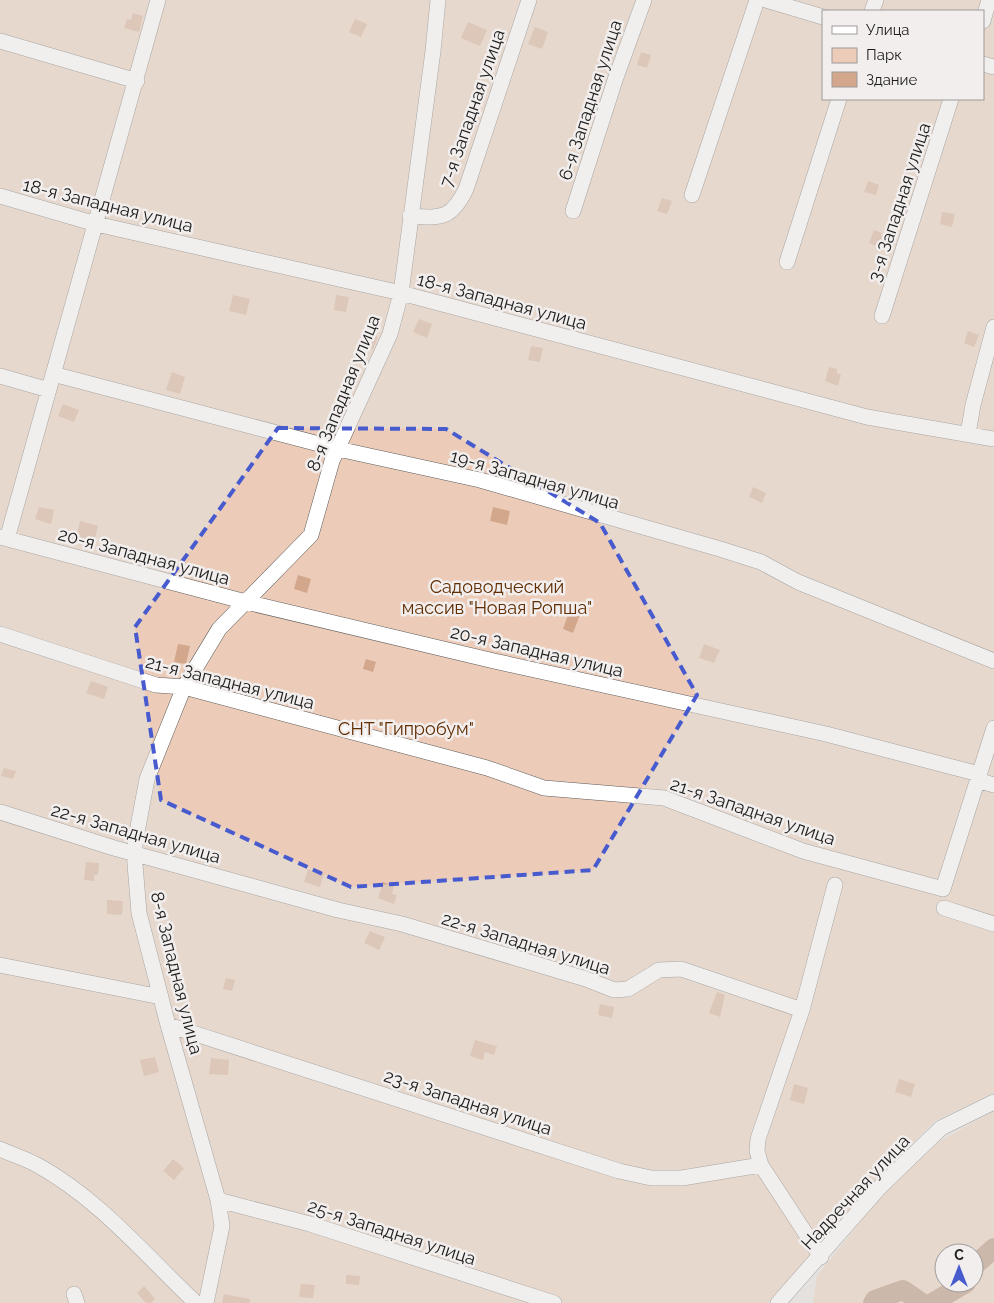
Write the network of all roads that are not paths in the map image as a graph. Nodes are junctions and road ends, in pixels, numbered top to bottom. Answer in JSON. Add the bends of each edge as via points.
{"nodes":[{"id":1,"x":158,"y":0,"type":"edge"},
{"id":2,"x":438,"y":0,"type":"edge"},
{"id":3,"x":528,"y":0,"type":"edge"},
{"id":4,"x":644,"y":0,"type":"edge"},
{"id":5,"x":757,"y":0,"type":"edge"},
{"id":6,"x":766,"y":0,"type":"edge"},
{"id":7,"x":989,"y":0,"type":"edge"},
{"id":8,"x":822,"y":17,"type":"edge"},
{"id":9,"x":984,"y":18,"type":"edge"},
{"id":10,"x":0,"y":41,"type":"edge"},
{"id":11,"x":137,"y":81,"type":"junction"},
{"id":12,"x":839,"y":100,"type":"edge"},
{"id":13,"x":951,"y":100,"type":"edge"},
{"id":14,"x":0,"y":196,"type":"edge"},
{"id":15,"x":692,"y":196,"type":"dead end"},
{"id":16,"x":573,"y":211,"type":"dead end"},
{"id":17,"x":410,"y":216,"type":"junction"},
{"id":18,"x":96,"y":224,"type":"junction"},
{"id":19,"x":787,"y":262,"type":"dead end"},
{"id":20,"x":401,"y":293,"type":"junction"},
{"id":21,"x":882,"y":316,"type":"dead end"},
{"id":22,"x":994,"y":327,"type":"edge"},
{"id":23,"x":53,"y":374,"type":"junction"},
{"id":24,"x":0,"y":376,"type":"edge"},
{"id":25,"x":48,"y":390,"type":"junction"},
{"id":26,"x":968,"y":434,"type":"junction"},
{"id":27,"x":994,"y":439,"type":"edge"},
{"id":28,"x":338,"y":449,"type":"junction"},
{"id":29,"x":4,"y":538,"type":"edge"},
{"id":30,"x":246,"y":602,"type":"junction"},
{"id":31,"x":0,"y":634,"type":"edge"},
{"id":32,"x":994,"y":661,"type":"edge"},
{"id":33,"x":184,"y":687,"type":"junction"},
{"id":34,"x":994,"y":728,"type":"edge"},
{"id":35,"x":978,"y":777,"type":"junction"},
{"id":36,"x":994,"y":785,"type":"edge"},
{"id":37,"x":0,"y":812,"type":"edge"},
{"id":38,"x":134,"y":852,"type":"junction"},
{"id":39,"x":835,"y":885,"type":"dead end"},
{"id":40,"x":944,"y":908,"type":"dead end"},
{"id":41,"x":994,"y":924,"type":"edge"},
{"id":42,"x":0,"y":965,"type":"edge"},
{"id":43,"x":161,"y":997,"type":"junction"},
{"id":44,"x":802,"y":1010,"type":"junction"},
{"id":45,"x":168,"y":1025,"type":"junction"},
{"id":46,"x":994,"y":1102,"type":"edge"},
{"id":47,"x":0,"y":1149,"type":"edge"},
{"id":48,"x":761,"y":1165,"type":"junction"},
{"id":49,"x":218,"y":1200,"type":"junction"},
{"id":50,"x":821,"y":1257,"type":"junction"},
{"id":51,"x":196,"y":1303,"type":"edge"},
{"id":52,"x":206,"y":1303,"type":"edge"},
{"id":53,"x":554,"y":1303,"type":"edge"},
{"id":54,"x":778,"y":1303,"type":"edge"}],
"edges":[{"from":1,"to":11,"type":"street"},
{"from":2,"to":17,"type":"street","name":"8-я Западная улица","via":[[434,51]]},
{"from":3,"to":17,"type":"street","name":"7-я Западная улица","via":[[458,207],[442,218]]},
{"from":4,"to":16,"type":"street","name":"6-я Западная улица"},
{"from":5,"to":15,"type":"street"},
{"from":6,"to":8,"type":"street"},
{"from":7,"to":9,"type":"street"},
{"from":10,"to":11,"type":"street"},
{"from":11,"to":18,"type":"street"},
{"from":12,"to":19,"type":"street"},
{"from":13,"to":21,"type":"street","name":"3-я Западная улица"},
{"from":14,"to":18,"type":"street","name":"18-я Западная улица"},
{"from":17,"to":20,"type":"street","name":"8-я Западная улица"},
{"from":18,"to":20,"type":"street","name":"18-я Западная улица"},
{"from":18,"to":23,"type":"street"},
{"from":20,"to":26,"type":"street","name":"18-я Западная улица","via":[[867,417]]},
{"from":20,"to":28,"type":"street","name":"8-я Западная улица","via":[[390,334]]},
{"from":22,"to":26,"type":"street"},
{"from":23,"to":25,"type":"street"},
{"from":23,"to":28,"type":"street","name":"19-я Западная улица"},
{"from":24,"to":25,"type":"street"},
{"from":25,"to":29,"type":"street"},
{"from":26,"to":27,"type":"street","name":"18-я Западная улица"},
{"from":28,"to":30,"type":"street","name":"8-я Западная улица","via":[[311,535]]},
{"from":28,"to":32,"type":"street","name":"19-я Западная улица","via":[[480,480],[745,556],[807,586]]},
{"from":29,"to":30,"type":"street","name":"20-я Западная улица"},
{"from":30,"to":33,"type":"street","name":"8-я Западная улица","via":[[219,629]]},
{"from":30,"to":35,"type":"street","name":"20-я Западная улица","via":[[826,734]]},
{"from":31,"to":33,"type":"street","name":"21-я Западная улица","via":[[156,685]]},
{"from":33,"to":35,"type":"street","name":"21-я Западная улица","via":[[487,768],[544,788],[664,798],[803,851],[943,889]]},
{"from":33,"to":38,"type":"street","name":"8-я Западная улица","via":[[147,779]]},
{"from":34,"to":35,"type":"street"},
{"from":35,"to":36,"type":"street","name":"20-я Западная улица"},
{"from":37,"to":38,"type":"street","name":"22-я Западная улица"},
{"from":38,"to":43,"type":"street","name":"8-я Западная улица","via":[[139,913]]},
{"from":38,"to":44,"type":"street","name":"22-я Западная улица","via":[[338,910],[402,924],[614,990],[628,989],[659,970],[681,969]]},
{"from":39,"to":44,"type":"street"},
{"from":40,"to":41,"type":"street"},
{"from":42,"to":43,"type":"street"},
{"from":43,"to":45,"type":"street","name":"8-я Западная улица"},
{"from":44,"to":48,"type":"street","via":[[758,1139],[756,1151]]},
{"from":45,"to":48,"type":"street","name":"23-я Западная улица","via":[[619,1171],[650,1178],[682,1178]]},
{"from":45,"to":49,"type":"street","name":"8-я Западная улица"},
{"from":46,"to":50,"type":"street","name":"Надречная улица","via":[[941,1128],[880,1187]]},
{"from":47,"to":51,"type":"street","via":[[39,1166],[84,1197]]},
{"from":48,"to":50,"type":"street"},
{"from":49,"to":52,"type":"street","name":"8-я Западная улица","via":[[222,1226]]},
{"from":49,"to":53,"type":"street","name":"25-я Западная улица","via":[[310,1224]]},
{"from":50,"to":54,"type":"street","name":"Надречная улица"}]}
